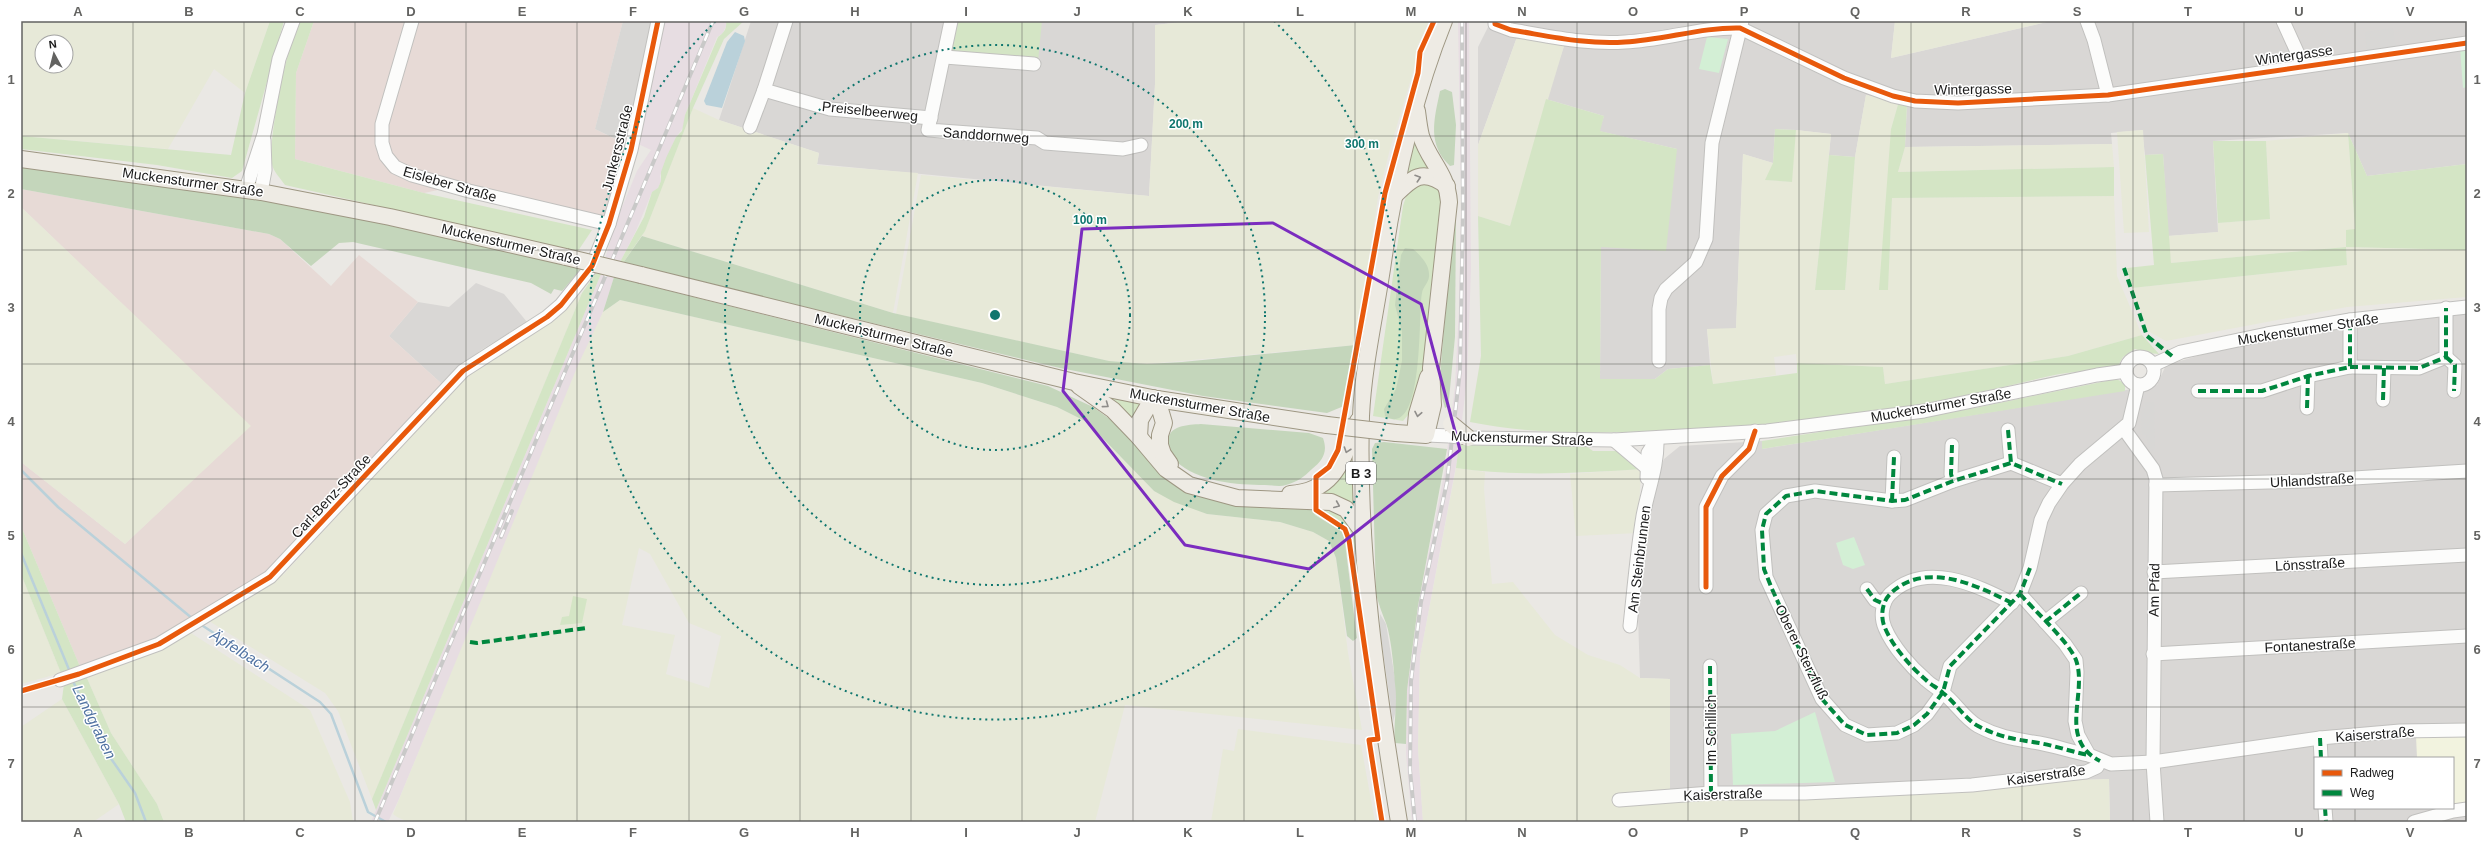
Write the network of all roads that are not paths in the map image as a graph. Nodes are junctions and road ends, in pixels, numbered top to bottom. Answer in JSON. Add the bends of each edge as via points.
{"nodes":[{"id":1,"x":292,"y":21,"type":"edge"},
{"id":2,"x":412,"y":21,"type":"edge"},
{"id":3,"x":658,"y":21,"type":"edge"},
{"id":4,"x":786,"y":21,"type":"edge"},
{"id":5,"x":951,"y":21,"type":"edge"},
{"id":6,"x":1444,"y":21,"type":"edge"},
{"id":7,"x":2087,"y":21,"type":"edge"},
{"id":8,"x":2283,"y":21,"type":"edge"},
{"id":9,"x":1495,"y":23,"type":"edge"},
{"id":10,"x":1741,"y":25,"type":"edge"},
{"id":11,"x":2467,"y":43,"type":"edge"},
{"id":12,"x":945,"y":58,"type":"junction"},
{"id":13,"x":1034,"y":64,"type":"dead end"},
{"id":14,"x":2303,"y":65,"type":"junction"},
{"id":15,"x":764,"y":90,"type":"junction"},
{"id":16,"x":2108,"y":95,"type":"junction"},
{"id":17,"x":1416,"y":103,"type":"junction"},
{"id":18,"x":931,"y":118,"type":"junction"},
{"id":19,"x":750,"y":127,"type":"dead end"},
{"id":20,"x":1141,"y":145,"type":"dead end"},
{"id":21,"x":21,"y":158,"type":"edge"},
{"id":22,"x":1447,"y":186,"type":"junction"},
{"id":23,"x":254,"y":191,"type":"junction"},
{"id":24,"x":1393,"y":197,"type":"junction"},
{"id":25,"x":609,"y":224,"type":"junction"},
{"id":26,"x":585,"y":277,"type":"joint"},
{"id":27,"x":2467,"y":306,"type":"edge"},
{"id":28,"x":2446,"y":308,"type":"junction"},
{"id":29,"x":2350,"y":320,"type":"junction"},
{"id":30,"x":2446,"y":357,"type":"junction"},
{"id":31,"x":1659,"y":361,"type":"dead end"},
{"id":32,"x":2153,"y":365,"type":"junction"},
{"id":33,"x":2350,"y":367,"type":"junction"},
{"id":34,"x":1431,"y":368,"type":"junction"},
{"id":35,"x":2384,"y":368,"type":"junction"},
{"id":36,"x":2126,"y":371,"type":"junction"},
{"id":37,"x":2308,"y":376,"type":"junction"},
{"id":38,"x":1074,"y":382,"type":"junction"},
{"id":39,"x":2138,"y":385,"type":"junction"},
{"id":40,"x":2198,"y":391,"type":"dead end"},
{"id":41,"x":2454,"y":391,"type":"dead end"},
{"id":42,"x":1155,"y":398,"type":"junction"},
{"id":43,"x":2383,"y":400,"type":"dead end"},
{"id":44,"x":1188,"y":404,"type":"junction"},
{"id":45,"x":1433,"y":405,"type":"junction"},
{"id":46,"x":2307,"y":408,"type":"dead end"},
{"id":47,"x":1361,"y":414,"type":"junction"},
{"id":48,"x":1164,"y":423,"type":"junction"},
{"id":49,"x":2124,"y":429,"type":"junction"},
{"id":50,"x":1451,"y":430,"type":"junction"},
{"id":51,"x":2008,"y":430,"type":"dead end"},
{"id":52,"x":1755,"y":431,"type":"junction"},
{"id":53,"x":1421,"y":434,"type":"junction"},
{"id":54,"x":1139,"y":437,"type":"junction"},
{"id":55,"x":1468,"y":438,"type":"joint"},
{"id":56,"x":1657,"y":439,"type":"junction"},
{"id":57,"x":1614,"y":440,"type":"junction"},
{"id":58,"x":1952,"y":444,"type":"dead end"},
{"id":59,"x":1894,"y":456,"type":"dead end"},
{"id":60,"x":2011,"y":463,"type":"junction"},
{"id":61,"x":1646,"y":467,"type":"junction"},
{"id":62,"x":2467,"y":471,"type":"edge"},
{"id":63,"x":1953,"y":481,"type":"junction"},
{"id":64,"x":2062,"y":484,"type":"junction"},
{"id":65,"x":2156,"y":485,"type":"junction"},
{"id":66,"x":1647,"y":492,"type":"junction"},
{"id":67,"x":1892,"y":501,"type":"junction"},
{"id":68,"x":1363,"y":532,"type":"junction"},
{"id":69,"x":2467,"y":555,"type":"edge"},
{"id":70,"x":2154,"y":572,"type":"junction"},
{"id":71,"x":1706,"y":587,"type":"dead end"},
{"id":72,"x":1867,"y":589,"type":"dead end"},
{"id":73,"x":2081,"y":593,"type":"dead end"},
{"id":74,"x":2016,"y":599,"type":"junction"},
{"id":75,"x":1884,"y":604,"type":"junction"},
{"id":76,"x":2045,"y":622,"type":"junction"},
{"id":77,"x":1630,"y":626,"type":"dead end"},
{"id":78,"x":2467,"y":636,"type":"edge"},
{"id":79,"x":2153,"y":654,"type":"junction"},
{"id":80,"x":1710,"y":666,"type":"dead end"},
{"id":81,"x":67,"y":678,"type":"dead end"},
{"id":82,"x":1943,"y":692,"type":"junction"},
{"id":83,"x":2467,"y":730,"type":"edge"},
{"id":84,"x":2320,"y":738,"type":"junction"},
{"id":85,"x":2321,"y":757,"type":"edge"},
{"id":86,"x":2095,"y":758,"type":"junction"},
{"id":87,"x":2153,"y":762,"type":"junction"},
{"id":88,"x":1711,"y":793,"type":"junction"},
{"id":89,"x":1618,"y":800,"type":"dead end"},
{"id":90,"x":2325,"y":809,"type":"edge"},
{"id":91,"x":2467,"y":809,"type":"edge"},
{"id":92,"x":1399,"y":822,"type":"edge"},
{"id":93,"x":2157,"y":822,"type":"edge"},
{"id":94,"x":2326,"y":822,"type":"edge"},
{"id":95,"x":2414,"y":822,"type":"edge"}],
"edges":[{"from":1,"to":23,"type":"street","via":[[279,59],[264,134],[265,170]]},
{"from":2,"to":25,"type":"street","name":"Eisleber Straße","via":[[382,124],[382,143],[386,156],[395,167],[412,175],[469,191]]},
{"from":3,"to":25,"type":"street","name":"Junkersstraße","via":[[631,150]]},
{"from":4,"to":15,"type":"street"},
{"from":5,"to":12,"type":"street","name":"Sanddornweg"},
{"from":6,"to":17,"type":"main road","number":"B 3"},
{"from":7,"to":16,"type":"street"},
{"from":8,"to":14,"type":"street"},
{"from":9,"to":10,"type":"street","name":"Wintergasse","via":[[1525,32],[1589,42],[1626,42]]},
{"from":10,"to":16,"type":"street","name":"Wintergasse","via":[[1844,78],[1893,96],[1915,101],[1958,103]]},
{"from":10,"to":31,"type":"street","via":[[1712,143],[1706,239],[1696,262],[1666,289],[1661,298]]},
{"from":11,"to":14,"type":"street","name":"Wintergasse"},
{"from":12,"to":13,"type":"street"},
{"from":12,"to":18,"type":"street","name":"Sanddornweg"},
{"from":14,"to":16,"type":"street","name":"Wintergasse"},
{"from":15,"to":18,"type":"street","name":"Preiselbeerweg","via":[[830,109]]},
{"from":15,"to":19,"type":"street"},
{"from":17,"to":22,"type":"main road","via":[[1421,136]]},
{"from":17,"to":24,"type":"main road","number":"B 3"},
{"from":18,"to":20,"type":"street","name":"Sanddornweg","via":[[928,130],[1037,138],[1045,143],[1123,148]]},
{"from":21,"to":23,"type":"main road","name":"Muckensturmer Straße"},
{"from":24,"to":22,"type":"main road","one_way":true,"via":[[1416,177],[1429,176]]},
{"from":22,"to":34,"type":"main road","via":[[1448,221]]},
{"from":23,"to":38,"type":"main road","name":"Muckensturmer Straße","bridge":true,"via":[[390,217],[566,256]]},
{"from":24,"to":47,"type":"main road","number":"B 3"},
{"from":25,"to":26,"type":"street","name":"Junkersstraße"},
{"from":26,"to":81,"type":"street","name":"Carl-Benz-Straße","via":[[547,317],[463,371],[270,577],[159,644]]},
{"from":27,"to":28,"type":"street","name":"Muckensturmer Straße"},
{"from":28,"to":29,"type":"street","name":"Muckensturmer Straße"},
{"from":28,"to":30,"type":"street"},
{"from":29,"to":32,"type":"street","name":"Muckensturmer Straße","via":[[2181,352]]},
{"from":29,"to":33,"type":"street"},
{"from":30,"to":35,"type":"street","via":[[2419,368]]},
{"from":30,"to":41,"type":"street","via":[[2455,366]]},
{"from":32,"to":36,"type":"street","via":[[2145,358],[2134,358]]},
{"from":32,"to":39,"type":"street","via":[[2152,378],[2144,385]]},
{"from":33,"to":35,"type":"street"},
{"from":33,"to":37,"type":"street"},
{"from":34,"to":45,"type":"main road"},
{"from":34,"to":53,"type":"main road","one_way":true,"via":[[1417,414]]},
{"from":35,"to":43,"type":"street"},
{"from":36,"to":39,"type":"street","via":[[2130,380]]},
{"from":36,"to":52,"type":"street","name":"Muckensturmer Straße","via":[[1924,411]]},
{"from":37,"to":40,"type":"street","via":[[2262,391]]},
{"from":37,"to":46,"type":"street"},
{"from":38,"to":42,"type":"main road","name":"Muckensturmer Straße"},
{"from":38,"to":54,"type":"main road","one_way":true,"via":[[1113,410]]},
{"from":39,"to":49,"type":"street","name":"Oberer Sterzfluß","via":[[2131,418]]},
{"from":42,"to":44,"type":"main road","name":"Muckensturmer Straße"},
{"from":42,"to":48,"type":"main road"},
{"from":42,"to":54,"type":"main road","via":[[1140,420]]},
{"from":44,"to":48,"type":"main road"},
{"from":44,"to":53,"type":"main road","name":"Muckensturmer Straße","bridge":true,"via":[[1327,425]]},
{"from":45,"to":50,"type":"main road"},
{"from":45,"to":53,"type":"main road"},
{"from":47,"to":48,"type":"main road","one_way":true,"via":[[1344,458],[1331,477],[1308,491],[1283,494],[1221,490],[1182,475],[1163,454],[1160,435]]},
{"from":47,"to":68,"type":"main road","number":"B 3"},
{"from":49,"to":64,"type":"street","name":"Oberer Sterzfluß","via":[[2085,460]]},
{"from":49,"to":65,"type":"street","name":"Am Pfad","via":[[2153,469]]},
{"from":50,"to":53,"type":"street","name":"Muckensturmer Straße"},
{"from":50,"to":55,"type":"main road","bridge":true},
{"from":51,"to":60,"type":"street"},
{"from":52,"to":56,"type":"street","name":"Muckensturmer Straße"},
{"from":52,"to":71,"type":"street","via":[[1750,449],[1722,476],[1706,507]]},
{"from":54,"to":68,"type":"main road","one_way":true,"via":[[1166,469],[1189,484],[1237,498],[1331,502],[1346,509]]},
{"from":55,"to":57,"type":"street","name":"Muckensturmer Straße"},
{"from":56,"to":57,"type":"street","name":"Muckensturmer Straße"},
{"from":56,"to":61,"type":"street","name":"Am Steinbrunnen","via":[[1648,454]]},
{"from":56,"to":66,"type":"street","name":"Am Steinbrunnen","via":[[1658,455]]},
{"from":57,"to":61,"type":"street"},
{"from":58,"to":63,"type":"street"},
{"from":59,"to":67,"type":"street"},
{"from":60,"to":63,"type":"street","name":"Oberer Sterzfluß"},
{"from":60,"to":64,"type":"street"},
{"from":61,"to":66,"type":"street","name":"Am Steinbrunnen"},
{"from":62,"to":65,"type":"street","name":"Uhlandstraße","via":[[2306,481]]},
{"from":63,"to":67,"type":"street","name":"Oberer Sterzfluß","via":[[1905,500]]},
{"from":64,"to":74,"type":"street","name":"Oberer Sterzfluß","via":[[2041,520],[2030,568]]},
{"from":65,"to":70,"type":"street","name":"Am Pfad"},
{"from":66,"to":77,"type":"street","name":"Am Steinbrunnen"},
{"from":67,"to":82,"type":"street","name":"Oberer Sterzfluß","via":[[1815,491],[1786,496],[1766,514],[1762,530],[1764,569],[1822,699],[1845,726],[1867,735],[1897,734],[1914,726],[1927,714]]},
{"from":68,"to":92,"type":"main road","number":"B 3","via":[[1369,617]]},
{"from":69,"to":70,"type":"street","name":"Lönsstraße"},
{"from":70,"to":79,"type":"street","name":"Am Pfad"},
{"from":72,"to":75,"type":"street","via":[[1875,600]]},
{"from":73,"to":76,"type":"street"},
{"from":74,"to":75,"type":"street","via":[[1967,582],[1941,578],[1905,584],[1892,592]]},
{"from":74,"to":76,"type":"street"},
{"from":74,"to":82,"type":"street","name":"Oberer Sterzfluß","via":[[1950,666]]},
{"from":75,"to":82,"type":"street","via":[[1884,627],[1892,640],[1926,681]]},
{"from":76,"to":86,"type":"street","via":[[2076,660],[2075,721],[2078,734]]},
{"from":78,"to":79,"type":"street","name":"Fontanestraße"},
{"from":79,"to":87,"type":"street","name":"Am Pfad"},
{"from":80,"to":88,"type":"street","name":"Im Schillich"},
{"from":82,"to":86,"type":"street","via":[[1976,726],[2008,739],[2039,743]]},
{"from":83,"to":84,"type":"street","name":"Kaiserstraße","via":[[2400,731]]},
{"from":84,"to":85,"type":"street"},
{"from":84,"to":87,"type":"street","name":"Kaiserstraße"},
{"from":86,"to":87,"type":"street","name":"Kaiserstraße","via":[[2126,765]]},
{"from":86,"to":88,"type":"street","name":"Kaiserstraße","via":[[2097,767],[2086,772],[1972,785],[1805,793]]},
{"from":87,"to":93,"type":"street","name":"Am Pfad"},
{"from":88,"to":89,"type":"street","name":"Kaiserstraße"},
{"from":90,"to":94,"type":"street"},
{"from":91,"to":95,"type":"street"}]}
